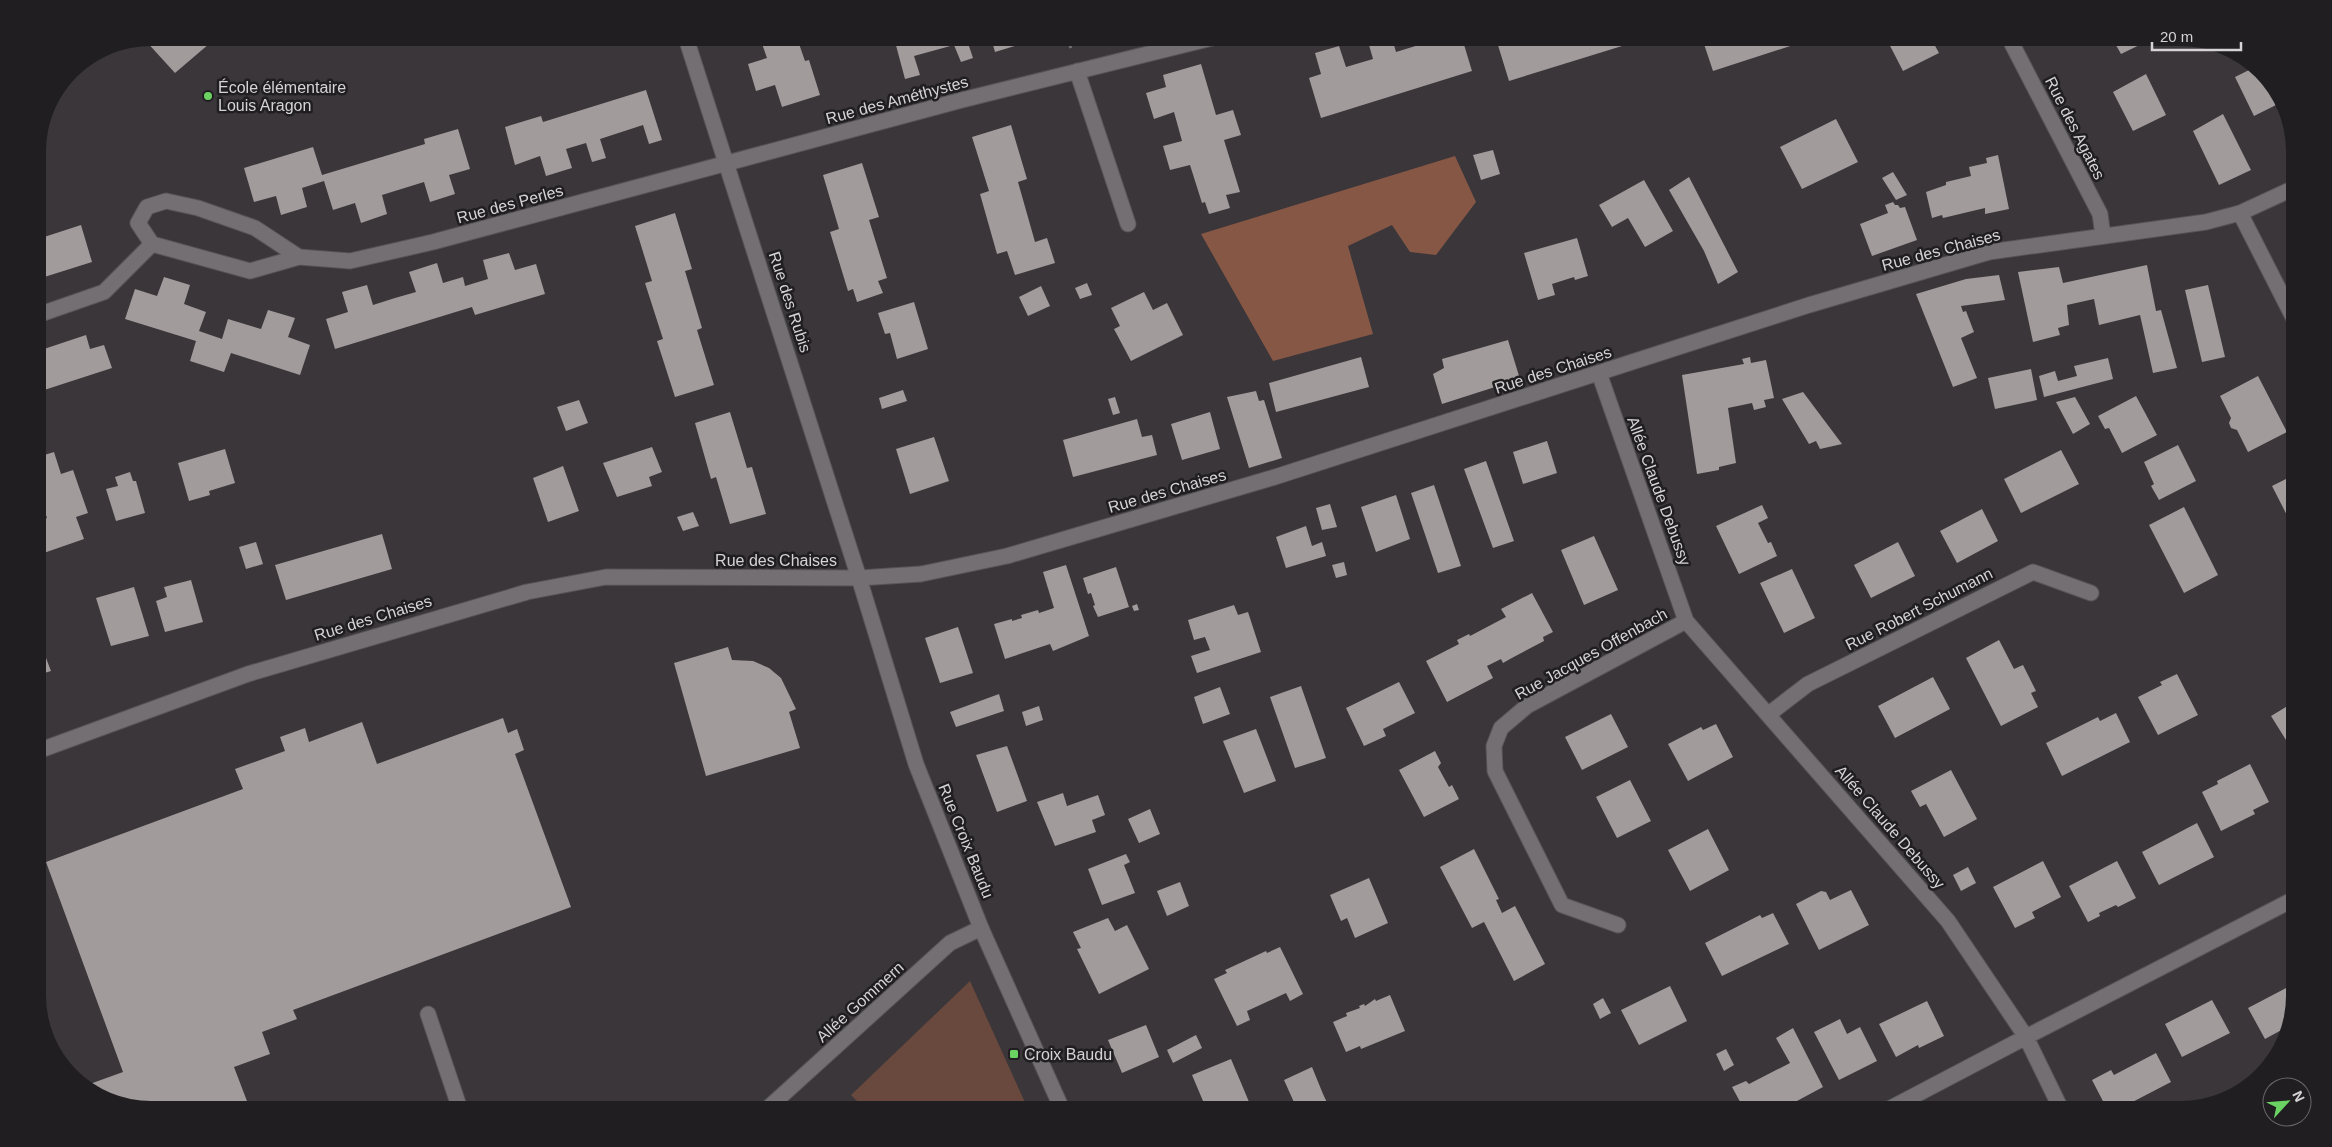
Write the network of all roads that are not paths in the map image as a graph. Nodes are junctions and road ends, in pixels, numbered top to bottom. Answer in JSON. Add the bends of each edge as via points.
{"nodes":[{"id":1,"x":689,"y":46,"type":"edge"},
{"id":2,"x":1179,"y":46,"type":"edge"},
{"id":3,"x":2013,"y":46,"type":"edge"},
{"id":4,"x":1077,"y":71,"type":"junction"},
{"id":5,"x":727,"y":164,"type":"junction"},
{"id":6,"x":2286,"y":192,"type":"edge"},
{"id":7,"x":2240,"y":212,"type":"junction"},
{"id":8,"x":1128,"y":224,"type":"dead end"},
{"id":9,"x":2103,"y":236,"type":"junction"},
{"id":10,"x":152,"y":244,"type":"junction"},
{"id":11,"x":299,"y":257,"type":"junction"},
{"id":12,"x":2286,"y":303,"type":"edge"},
{"id":13,"x":46,"y":312,"type":"edge"},
{"id":14,"x":1599,"y":373,"type":"junction"},
{"id":15,"x":859,"y":578,"type":"junction"},
{"id":16,"x":2091,"y":594,"type":"dead end"},
{"id":17,"x":1686,"y":621,"type":"junction"},
{"id":18,"x":1769,"y":714,"type":"junction"},
{"id":19,"x":46,"y":748,"type":"edge"},
{"id":20,"x":2286,"y":903,"type":"edge"},
{"id":21,"x":1618,"y":925,"type":"dead end"},
{"id":22,"x":981,"y":928,"type":"junction"},
{"id":23,"x":428,"y":1014,"type":"dead end"},
{"id":24,"x":2026,"y":1037,"type":"junction"},
{"id":25,"x":457,"y":1101,"type":"edge"},
{"id":26,"x":778,"y":1101,"type":"edge"},
{"id":27,"x":1058,"y":1101,"type":"edge"},
{"id":28,"x":1906,"y":1101,"type":"edge"},
{"id":29,"x":2056,"y":1101,"type":"edge"}],
"edges":[{"from":1,"to":5,"type":"street","name":"Rue des Rubis"},
{"from":2,"to":4,"type":"street","name":"Rue des Améthystes"},
{"from":3,"to":9,"type":"street","name":"Rue des Agates","via":[[2100,214]]},
{"from":4,"to":5,"type":"street","name":"Rue des Améthystes"},
{"from":4,"to":8,"type":"street"},
{"from":5,"to":11,"type":"street","name":"Rue des Perles","via":[[350,261]]},
{"from":5,"to":15,"type":"street","name":"Rue des Rubis"},
{"from":6,"to":7,"type":"street","name":"Rue des Chaises"},
{"from":7,"to":9,"type":"street","name":"Rue des Chaises","via":[[2206,222]]},
{"from":7,"to":12,"type":"street"},
{"from":9,"to":14,"type":"street","name":"Rue des Chaises","via":[[1989,252],[1809,305]]},
{"from":10,"to":11,"type":"street","name":"Rue des Perles","via":[[250,271]]},
{"from":10,"to":11,"type":"street","name":"Rue des Perles","via":[[138,223],[147,207],[166,201],[198,208],[255,228]]},
{"from":10,"to":13,"type":"street","via":[[104,292]]},
{"from":14,"to":15,"type":"street","name":"Rue des Chaises","via":[[1275,477],[1007,556],[935,572]]},
{"from":14,"to":17,"type":"street","name":"Allée Claude Debussy"},
{"from":15,"to":19,"type":"street","name":"Rue des Chaises","via":[[606,577],[527,592],[248,674]]},
{"from":15,"to":22,"type":"street","name":"Rue Croix Baudu","via":[[916,764]]},
{"from":16,"to":18,"type":"street","name":"Rue Robert Schumann","via":[[2033,572],[1808,684]]},
{"from":17,"to":18,"type":"street","name":"Allée Claude Debussy"},
{"from":17,"to":21,"type":"street","name":"Rue Jacques Offenbach","via":[[1527,706],[1501,728],[1494,746],[1494,771],[1562,905]]},
{"from":18,"to":24,"type":"street","name":"Allée Claude Debussy","via":[[1948,921]]},
{"from":20,"to":24,"type":"street"},
{"from":22,"to":26,"type":"street","name":"Allée Gommern","via":[[950,943]]},
{"from":22,"to":27,"type":"street","name":"Rue Croix Baudu"},
{"from":23,"to":25,"type":"street"},
{"from":24,"to":28,"type":"street"},
{"from":24,"to":29,"type":"street","name":"Allée Claude Debussy"}]}
